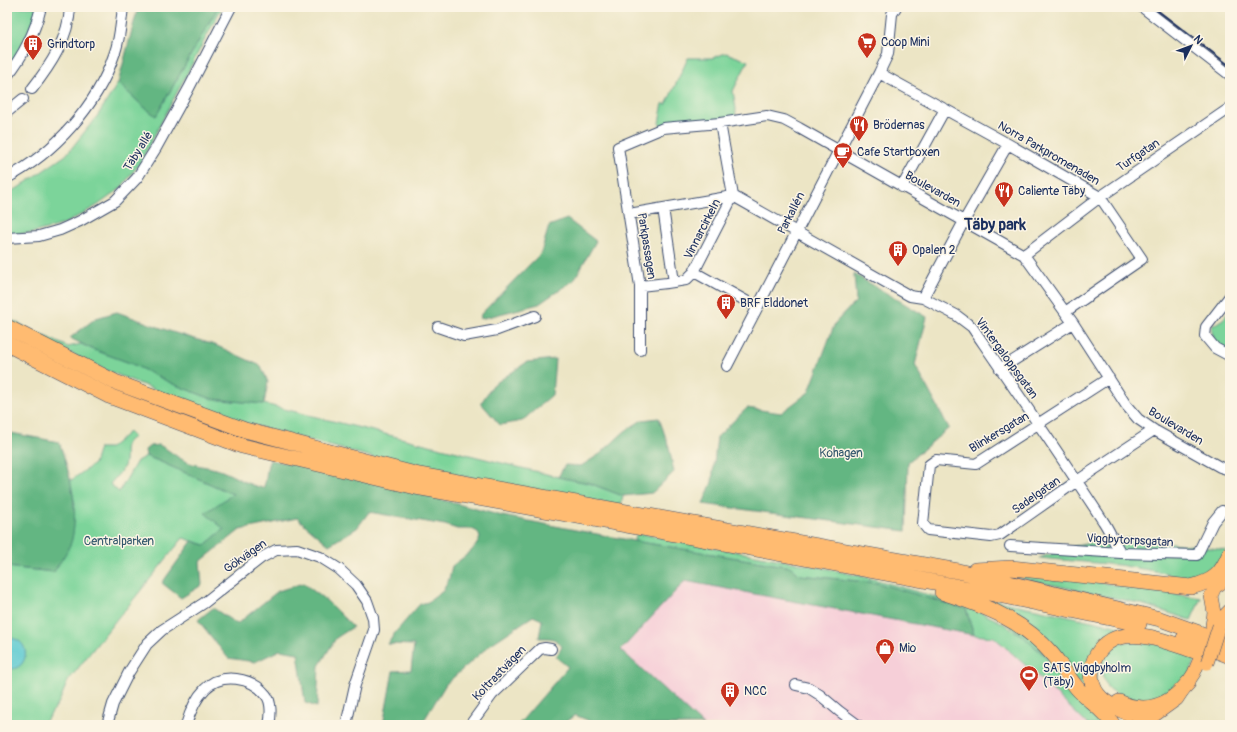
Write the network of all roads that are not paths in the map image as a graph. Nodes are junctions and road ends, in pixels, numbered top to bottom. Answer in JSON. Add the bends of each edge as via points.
{"nodes":[{"id":1,"x":40,"y":7,"type":"edge"},
{"id":2,"x":70,"y":7,"type":"edge"},
{"id":3,"x":123,"y":7,"type":"edge"},
{"id":4,"x":231,"y":7,"type":"edge"},
{"id":5,"x":896,"y":7,"type":"edge"},
{"id":6,"x":1142,"y":7,"type":"edge"},
{"id":7,"x":879,"y":73,"type":"junction"},
{"id":8,"x":1230,"y":75,"type":"edge"},
{"id":9,"x":7,"y":76,"type":"edge"},
{"id":10,"x":32,"y":90,"type":"dead end"},
{"id":11,"x":23,"y":99,"type":"dead end"},
{"id":12,"x":1230,"y":108,"type":"edge"},
{"id":13,"x":945,"y":110,"type":"junction"},
{"id":14,"x":7,"y":112,"type":"edge"},
{"id":15,"x":720,"y":123,"type":"junction"},
{"id":16,"x":1008,"y":144,"type":"junction"},
{"id":17,"x":618,"y":146,"type":"joint"},
{"id":18,"x":838,"y":151,"type":"junction"},
{"id":19,"x":7,"y":178,"type":"edge"},
{"id":20,"x":902,"y":187,"type":"junction"},
{"id":21,"x":733,"y":196,"type":"junction"},
{"id":22,"x":1100,"y":197,"type":"junction"},
{"id":23,"x":663,"y":208,"type":"junction"},
{"id":24,"x":629,"y":214,"type":"junction"},
{"id":25,"x":964,"y":221,"type":"junction"},
{"id":26,"x":796,"y":232,"type":"junction"},
{"id":27,"x":7,"y":238,"type":"edge"},
{"id":28,"x":1024,"y":255,"type":"junction"},
{"id":29,"x":694,"y":272,"type":"junction"},
{"id":30,"x":674,"y":282,"type":"junction"},
{"id":31,"x":640,"y":286,"type":"junction"},
{"id":32,"x":1230,"y":296,"type":"edge"},
{"id":33,"x":923,"y":298,"type":"junction"},
{"id":34,"x":757,"y":307,"type":"junction"},
{"id":35,"x":1065,"y":312,"type":"junction"},
{"id":36,"x":535,"y":316,"type":"dead end"},
{"id":37,"x":1073,"y":322,"type":"junction"},
{"id":38,"x":7,"y":327,"type":"edge"},
{"id":39,"x":438,"y":327,"type":"dead end"},
{"id":40,"x":7,"y":344,"type":"edge"},
{"id":41,"x":640,"y":350,"type":"dead end"},
{"id":42,"x":1230,"y":356,"type":"edge"},
{"id":43,"x":727,"y":366,"type":"dead end"},
{"id":44,"x":1000,"y":369,"type":"junction"},
{"id":45,"x":1109,"y":378,"type":"junction"},
{"id":46,"x":1038,"y":424,"type":"junction"},
{"id":47,"x":1154,"y":430,"type":"junction"},
{"id":48,"x":1220,"y":467,"type":"junction"},
{"id":49,"x":1230,"y":470,"type":"edge"},
{"id":50,"x":1230,"y":476,"type":"edge"},
{"id":51,"x":1077,"y":481,"type":"junction"},
{"id":52,"x":1222,"y":511,"type":"dead end"},
{"id":53,"x":923,"y":524,"type":"joint"},
{"id":54,"x":1010,"y":546,"type":"dead end"},
{"id":55,"x":772,"y":552,"type":"junction"},
{"id":56,"x":1120,"y":553,"type":"junction"},
{"id":57,"x":1230,"y":553,"type":"edge"},
{"id":58,"x":1230,"y":558,"type":"edge"},
{"id":59,"x":958,"y":571,"type":"junction"},
{"id":60,"x":1130,"y":580,"type":"junction"},
{"id":61,"x":1222,"y":585,"type":"edge"},
{"id":62,"x":1230,"y":610,"type":"edge"},
{"id":63,"x":1216,"y":626,"type":"junction"},
{"id":64,"x":1230,"y":644,"type":"edge"},
{"id":65,"x":551,"y":649,"type":"dead end"},
{"id":66,"x":1096,"y":656,"type":"junction"},
{"id":67,"x":1230,"y":656,"type":"edge"},
{"id":68,"x":1203,"y":662,"type":"junction"},
{"id":69,"x":1230,"y":663,"type":"edge"},
{"id":70,"x":1188,"y":683,"type":"junction"},
{"id":71,"x":796,"y":685,"type":"dead end"},
{"id":72,"x":1136,"y":718,"type":"edge"},
{"id":73,"x":107,"y":725,"type":"edge"},
{"id":74,"x":186,"y":725,"type":"edge"},
{"id":75,"x":269,"y":725,"type":"edge"},
{"id":76,"x":346,"y":725,"type":"edge"},
{"id":77,"x":470,"y":725,"type":"edge"},
{"id":78,"x":858,"y":725,"type":"edge"},
{"id":79,"x":1113,"y":725,"type":"edge"},
{"id":80,"x":1154,"y":725,"type":"edge"}],
"edges":[{"from":1,"to":9,"type":"street","via":[[28,43]]},
{"from":2,"to":10,"type":"street","via":[[63,39]]},
{"from":3,"to":19,"type":"street","via":[[114,55],[91,103],[80,118],[42,156]]},
{"from":4,"to":27,"type":"street","name":"Täby allé","via":[[156,148],[137,178],[115,201],[60,230],[39,236]]},
{"from":5,"to":7,"type":"street","name":"Parkallén","via":[[892,14],[888,54]]},
{"from":6,"to":8,"type":"street"},
{"from":7,"to":13,"type":"street","name":"Norra Parkpromenaden"},
{"from":7,"to":18,"type":"street","name":"Parkallén"},
{"from":11,"to":14,"type":"street"},
{"from":12,"to":22,"type":"street","name":"Turfgatan"},
{"from":13,"to":16,"type":"street","name":"Norra Parkpromenaden"},
{"from":13,"to":20,"type":"street"},
{"from":15,"to":17,"type":"street","name":"Boulevarden","via":[[663,128]]},
{"from":15,"to":18,"type":"street","name":"Boulevarden","via":[[776,117]]},
{"from":15,"to":21,"type":"street"},
{"from":16,"to":22,"type":"street","name":"Norra Parkpromenaden"},
{"from":16,"to":25,"type":"street"},
{"from":17,"to":24,"type":"street","name":"Parkpassagen"},
{"from":18,"to":20,"type":"street","name":"Boulevarden"},
{"from":18,"to":26,"type":"street","name":"Parkallén"},
{"from":20,"to":25,"type":"street","name":"Boulevarden"},
{"from":21,"to":23,"type":"street","name":"Vinnarcirkeln"},
{"from":21,"to":26,"type":"street","name":"Vintergaloppsgatan"},
{"from":21,"to":29,"type":"street","name":"Vinnarcirkeln"},
{"from":22,"to":28,"type":"street","name":"Turfgatan"},
{"from":22,"to":35,"type":"street","name":"Norra Parkpromenaden","via":[[1142,258]]},
{"from":23,"to":24,"type":"street","name":"Vinnarcirkeln"},
{"from":23,"to":30,"type":"street","name":"Vinnarcirkeln"},
{"from":24,"to":31,"type":"street","name":"Parkpassagen"},
{"from":25,"to":28,"type":"street","name":"Boulevarden"},
{"from":25,"to":33,"type":"street"},
{"from":26,"to":33,"type":"street","name":"Vintergaloppsgatan","via":[[910,296]]},
{"from":26,"to":34,"type":"street","name":"Parkallén"},
{"from":28,"to":35,"type":"street","name":"Boulevarden"},
{"from":29,"to":30,"type":"street","name":"Vinnarcirkeln","via":[[686,280]]},
{"from":29,"to":34,"type":"street"},
{"from":30,"to":31,"type":"street","name":"Vinnarcirkeln"},
{"from":31,"to":41,"type":"street","name":"Parkpassagen"},
{"from":32,"to":42,"type":"street","via":[[1206,327],[1206,336],[1214,348]]},
{"from":33,"to":44,"type":"street","name":"Vintergaloppsgatan","via":[[956,315],[972,327]]},
{"from":34,"to":43,"type":"street","name":"Parkallén"},
{"from":35,"to":37,"type":"street","name":"Boulevarden"},
{"from":36,"to":39,"type":"street","via":[[497,330],[464,336]]},
{"from":37,"to":44,"type":"street"},
{"from":37,"to":45,"type":"street","name":"Boulevarden"},
{"from":38,"to":59,"type":"highway","via":[[115,382],[245,430],[419,475]]},
{"from":40,"to":55,"type":"highway","via":[[109,396],[242,446],[416,487]]},
{"from":44,"to":46,"type":"street","name":"Vintergaloppsgatan"},
{"from":45,"to":46,"type":"street","name":"Blinkersgatan"},
{"from":45,"to":47,"type":"street","name":"Boulevarden","via":[[1138,419]]},
{"from":46,"to":51,"type":"street","name":"Vintergaloppsgatan"},
{"from":46,"to":53,"type":"street","name":"Blinkersgatan","via":[[976,464],[936,460],[929,465]]},
{"from":47,"to":48,"type":"street","name":"Boulevarden"},
{"from":47,"to":51,"type":"street","name":"Sadelgatan"},
{"from":48,"to":49,"type":"street","name":"Boulevarden"},
{"from":48,"to":50,"type":"street","name":"Boulevarden"},
{"from":51,"to":53,"type":"street","name":"Sadelgatan","via":[[1000,535],[991,537],[928,530]]},
{"from":51,"to":56,"type":"street","name":"Vintergaloppsgatan","via":[[1110,531]]},
{"from":52,"to":56,"type":"street","name":"Viggbytorpsgatan","via":[[1213,522],[1197,555]]},
{"from":54,"to":56,"type":"street","name":"Viggbytorpsgatan"},
{"from":55,"to":67,"type":"highway","via":[[955,586],[1156,628]]},
{"from":55,"to":79,"type":"highway","via":[[917,585],[1000,613],[1030,633],[1051,653],[1078,688]]},
{"from":57,"to":60,"type":"highway","via":[[1221,571],[1206,582],[1191,587]]},
{"from":58,"to":61,"type":"main road"},
{"from":59,"to":60,"type":"highway","via":[[1012,568]]},
{"from":59,"to":64,"type":"highway","via":[[1160,619]]},
{"from":60,"to":61,"type":"highway","via":[[1192,591]]},
{"from":61,"to":63,"type":"main road","via":[[1212,596]]},
{"from":62,"to":63,"type":"main road"},
{"from":63,"to":68,"type":"main road","bridge":true},
{"from":65,"to":77,"type":"street","name":"Koltrastvägen","via":[[540,649],[492,695]]},
{"from":66,"to":69,"type":"highway","via":[[1099,650],[1119,637],[1137,636],[1163,640]]},
{"from":66,"to":70,"type":"highway","via":[[1095,679],[1101,689],[1114,700],[1127,706],[1152,707],[1165,703],[1179,694]]},
{"from":66,"to":72,"type":"highway","via":[[1091,676],[1100,698]]},
{"from":68,"to":70,"type":"main road"},
{"from":68,"to":80,"type":"main road","via":[[1196,688],[1176,710]]},
{"from":70,"to":72,"type":"main road","via":[[1177,699],[1156,715]]},
{"from":71,"to":78,"type":"street","via":[[810,688],[820,694]]},
{"from":72,"to":79,"type":"main road","via":[[1118,717]]},
{"from":73,"to":76,"type":"street","name":"Gökvägen","via":[[113,704],[129,672],[147,644],[162,630],[204,603],[261,558],[276,550],[297,549],[339,569],[367,601],[373,618],[374,630],[355,685]]},
{"from":74,"to":75,"type":"street","via":[[192,709],[205,689],[221,680],[237,678],[256,686],[266,696],[270,704]]}]}
